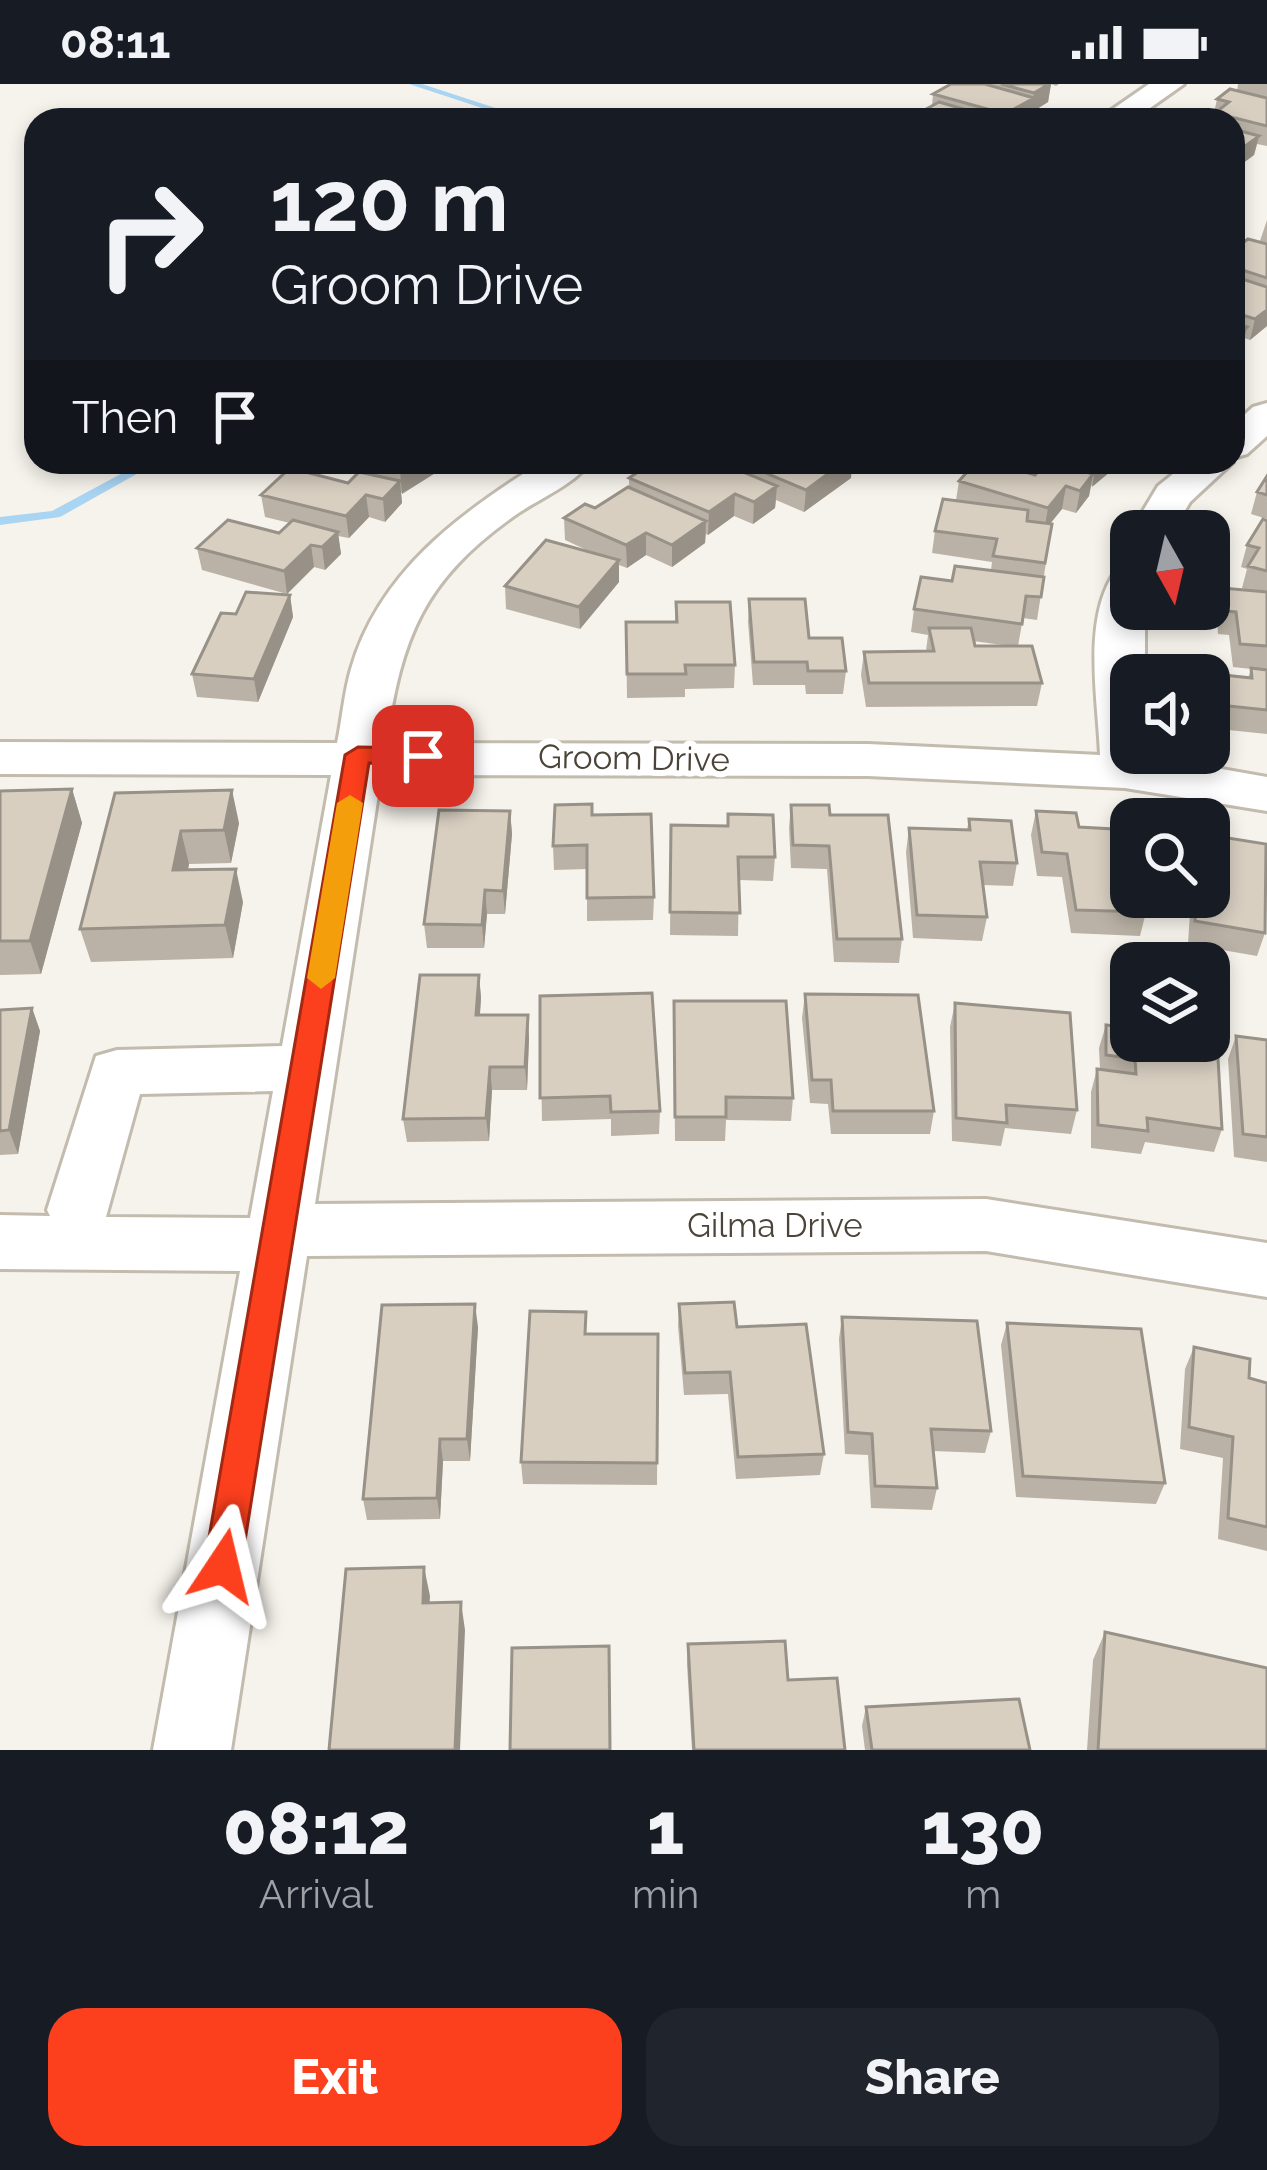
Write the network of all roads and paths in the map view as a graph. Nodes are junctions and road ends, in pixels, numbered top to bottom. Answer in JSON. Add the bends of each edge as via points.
{"nodes":[{"id":1,"x":1169,"y":84,"type":"edge"},
{"id":2,"x":1131,"y":108,"type":"edge"},
{"id":3,"x":552,"y":474,"type":"edge"},
{"id":4,"x":1201,"y":474,"type":"edge"},
{"id":5,"x":1164,"y":510,"type":"edge"},
{"id":6,"x":358,"y":755,"type":"junction"},
{"id":7,"x":0,"y":758,"type":"edge"},
{"id":8,"x":1110,"y":771,"type":"edge"},
{"id":9,"x":1138,"y":774,"type":"edge"},
{"id":10,"x":1267,"y":794,"type":"edge"},
{"id":11,"x":306,"y":1068,"type":"junction"},
{"id":12,"x":78,"y":1210,"type":"dead end"},
{"id":13,"x":278,"y":1237,"type":"junction"},
{"id":14,"x":0,"y":1243,"type":"edge"},
{"id":15,"x":1267,"y":1270,"type":"edge"},
{"id":16,"x":192,"y":1750,"type":"edge"}],
"edges":[{"from":1,"to":2,"type":"street"},
{"from":3,"to":6,"type":"street","via":[[451,541],[417,577],[374,669]]},
{"from":4,"to":5,"type":"street"},
{"from":6,"to":7,"type":"street","name":"Groom Drive"},
{"from":6,"to":8,"type":"street","name":"Groom Drive","via":[[868,760]]},
{"from":6,"to":11,"type":"street"},
{"from":9,"to":10,"type":"street","name":"Groom Drive"},
{"from":11,"to":12,"type":"street","via":[[117,1072]]},
{"from":11,"to":13,"type":"street"},
{"from":13,"to":14,"type":"street","name":"Gilma Drive"},
{"from":13,"to":15,"type":"street","name":"Gilma Drive","via":[[986,1225]]},
{"from":13,"to":16,"type":"street"}]}
